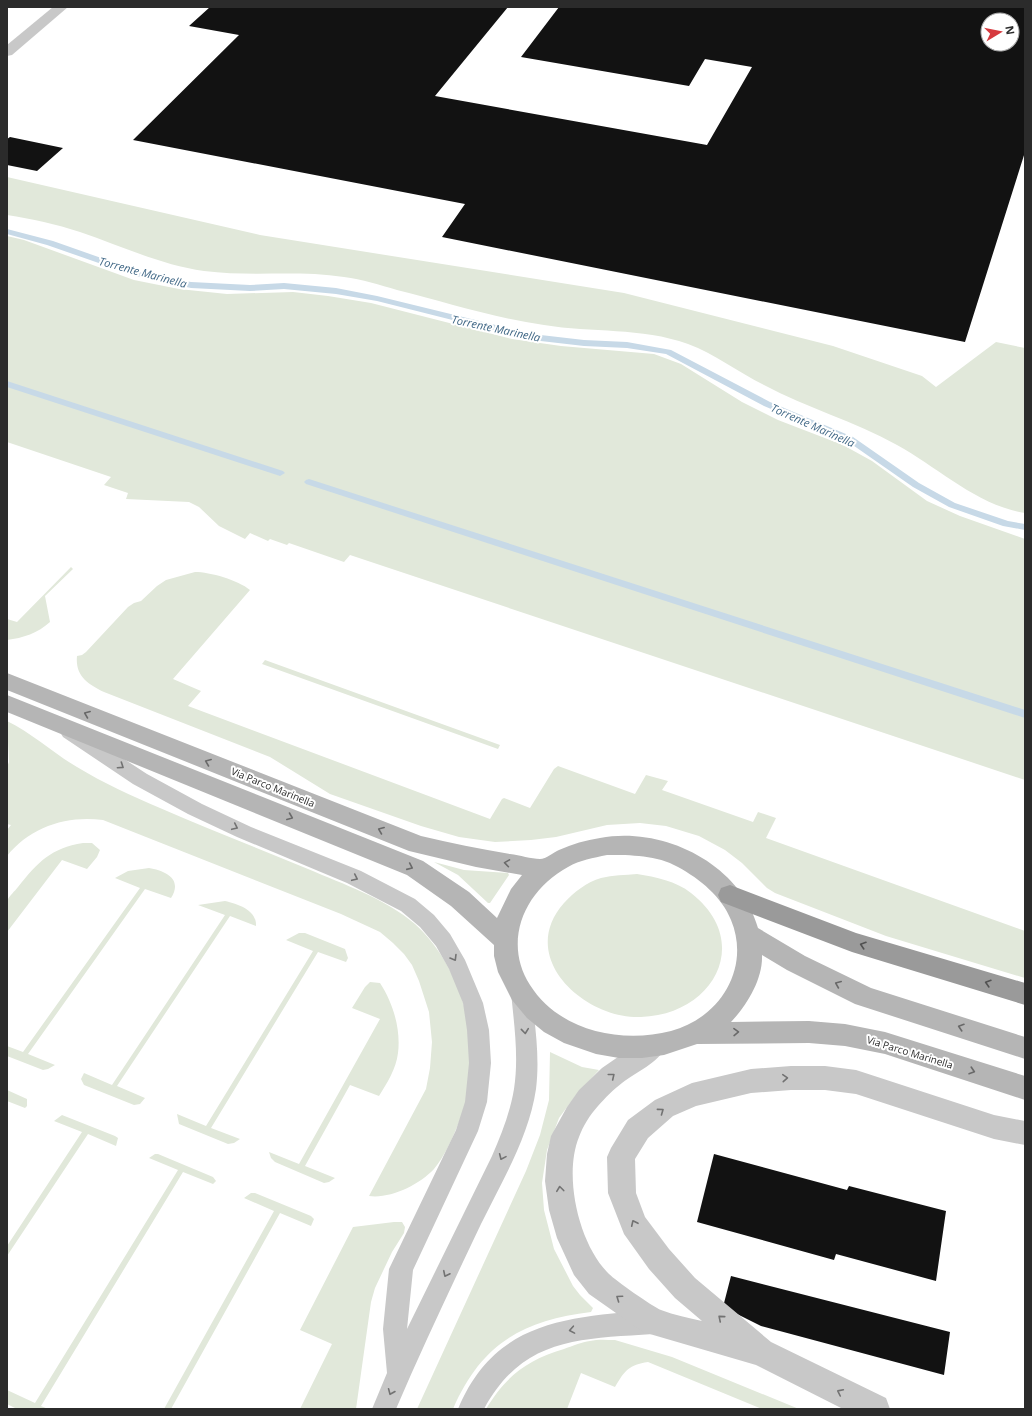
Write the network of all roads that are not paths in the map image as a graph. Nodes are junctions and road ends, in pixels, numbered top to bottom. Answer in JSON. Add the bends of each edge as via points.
{"nodes":[{"id":1,"x":61,"y":7,"type":"edge"},
{"id":2,"x":7,"y":52,"type":"edge"},
{"id":3,"x":7,"y":681,"type":"edge"},
{"id":4,"x":7,"y":703,"type":"edge"},
{"id":5,"x":53,"y":722,"type":"junction"},
{"id":6,"x":545,"y":869,"type":"junction"},
{"id":7,"x":730,"y":895,"type":"junction"},
{"id":8,"x":749,"y":934,"type":"junction"},
{"id":9,"x":506,"y":941,"type":"junction"},
{"id":10,"x":521,"y":992,"type":"junction"},
{"id":11,"x":1025,"y":994,"type":"edge"},
{"id":12,"x":697,"y":1033,"type":"junction"},
{"id":13,"x":653,"y":1047,"type":"junction"},
{"id":14,"x":1025,"y":1048,"type":"edge"},
{"id":15,"x":1025,"y":1088,"type":"edge"},
{"id":16,"x":1025,"y":1133,"type":"edge"},
{"id":17,"x":653,"y":1322,"type":"junction"},
{"id":18,"x":761,"y":1352,"type":"junction"},
{"id":19,"x":400,"y":1372,"type":"junction"},
{"id":20,"x":384,"y":1409,"type":"edge"},
{"id":21,"x":470,"y":1409,"type":"edge"},
{"id":22,"x":875,"y":1409,"type":"edge"}],
"edges":[{"from":1,"to":2,"type":"street"},
{"from":6,"to":3,"type":"main road","name":"Via Parco Marinella","one_way":true,"via":[[476,858],[417,844]]},
{"from":4,"to":5,"type":"main road"},
{"from":5,"to":9,"type":"main road","one_way":true,"via":[[415,868],[460,899]]},
{"from":5,"to":19,"type":"lane","one_way":true,"via":[[140,779],[195,809],[354,877],[408,905],[427,921],[443,940],[458,966],[473,1003],[478,1030],[480,1063],[476,1102],[467,1131],[401,1269],[395,1329]]},
{"from":6,"to":7,"type":"main road","name":"Via Parco Marinella","via":[[585,850],[607,846],[642,847],[670,854],[697,866],[715,879]]},
{"from":6,"to":9,"type":"main road","name":"Via Parco Marinella","via":[[516,901],[508,920]]},
{"from":7,"to":8,"type":"main road","name":"Via Parco Marinella"},
{"from":11,"to":7,"type":"highway","one_way":true,"via":[[852,942]]},
{"from":8,"to":12,"type":"main road","name":"Via Parco Marinella","via":[[748,969],[739,994],[721,1016]]},
{"from":14,"to":8,"type":"main road","one_way":true,"via":[[864,996],[796,963]]},
{"from":9,"to":10,"type":"main road","name":"Via Parco Marinella","via":[[511,972]]},
{"from":10,"to":13,"type":"main road","name":"Via Parco Marinella","via":[[545,1018],[577,1037],[614,1047]]},
{"from":10,"to":19,"type":"lane","one_way":true,"via":[[527,1052],[518,1118],[503,1157]]},
{"from":12,"to":13,"type":"main road","name":"Via Parco Marinella"},
{"from":12,"to":15,"type":"main road","name":"Via Parco Marinella","one_way":true,"via":[[809,1032],[846,1035],[885,1042]]},
{"from":17,"to":13,"type":"street","one_way":true,"via":[[599,1284],[584,1265],[571,1238],[562,1210],[559,1181],[565,1136],[576,1115],[588,1098],[611,1076]]},
{"from":18,"to":16,"type":"street","one_way":true,"via":[[685,1288],[658,1259],[634,1226],[622,1192],[621,1157],[638,1129],[664,1108],[692,1095],[751,1081],[825,1078],[856,1082],[994,1127]]},
{"from":17,"to":18,"type":"street"},
{"from":17,"to":21,"type":"lane","one_way":true,"via":[[589,1327],[558,1332],[536,1340],[513,1354],[493,1372],[477,1392]]},
{"from":22,"to":18,"type":"street","one_way":true},
{"from":19,"to":20,"type":"lane","one_way":true}]}
